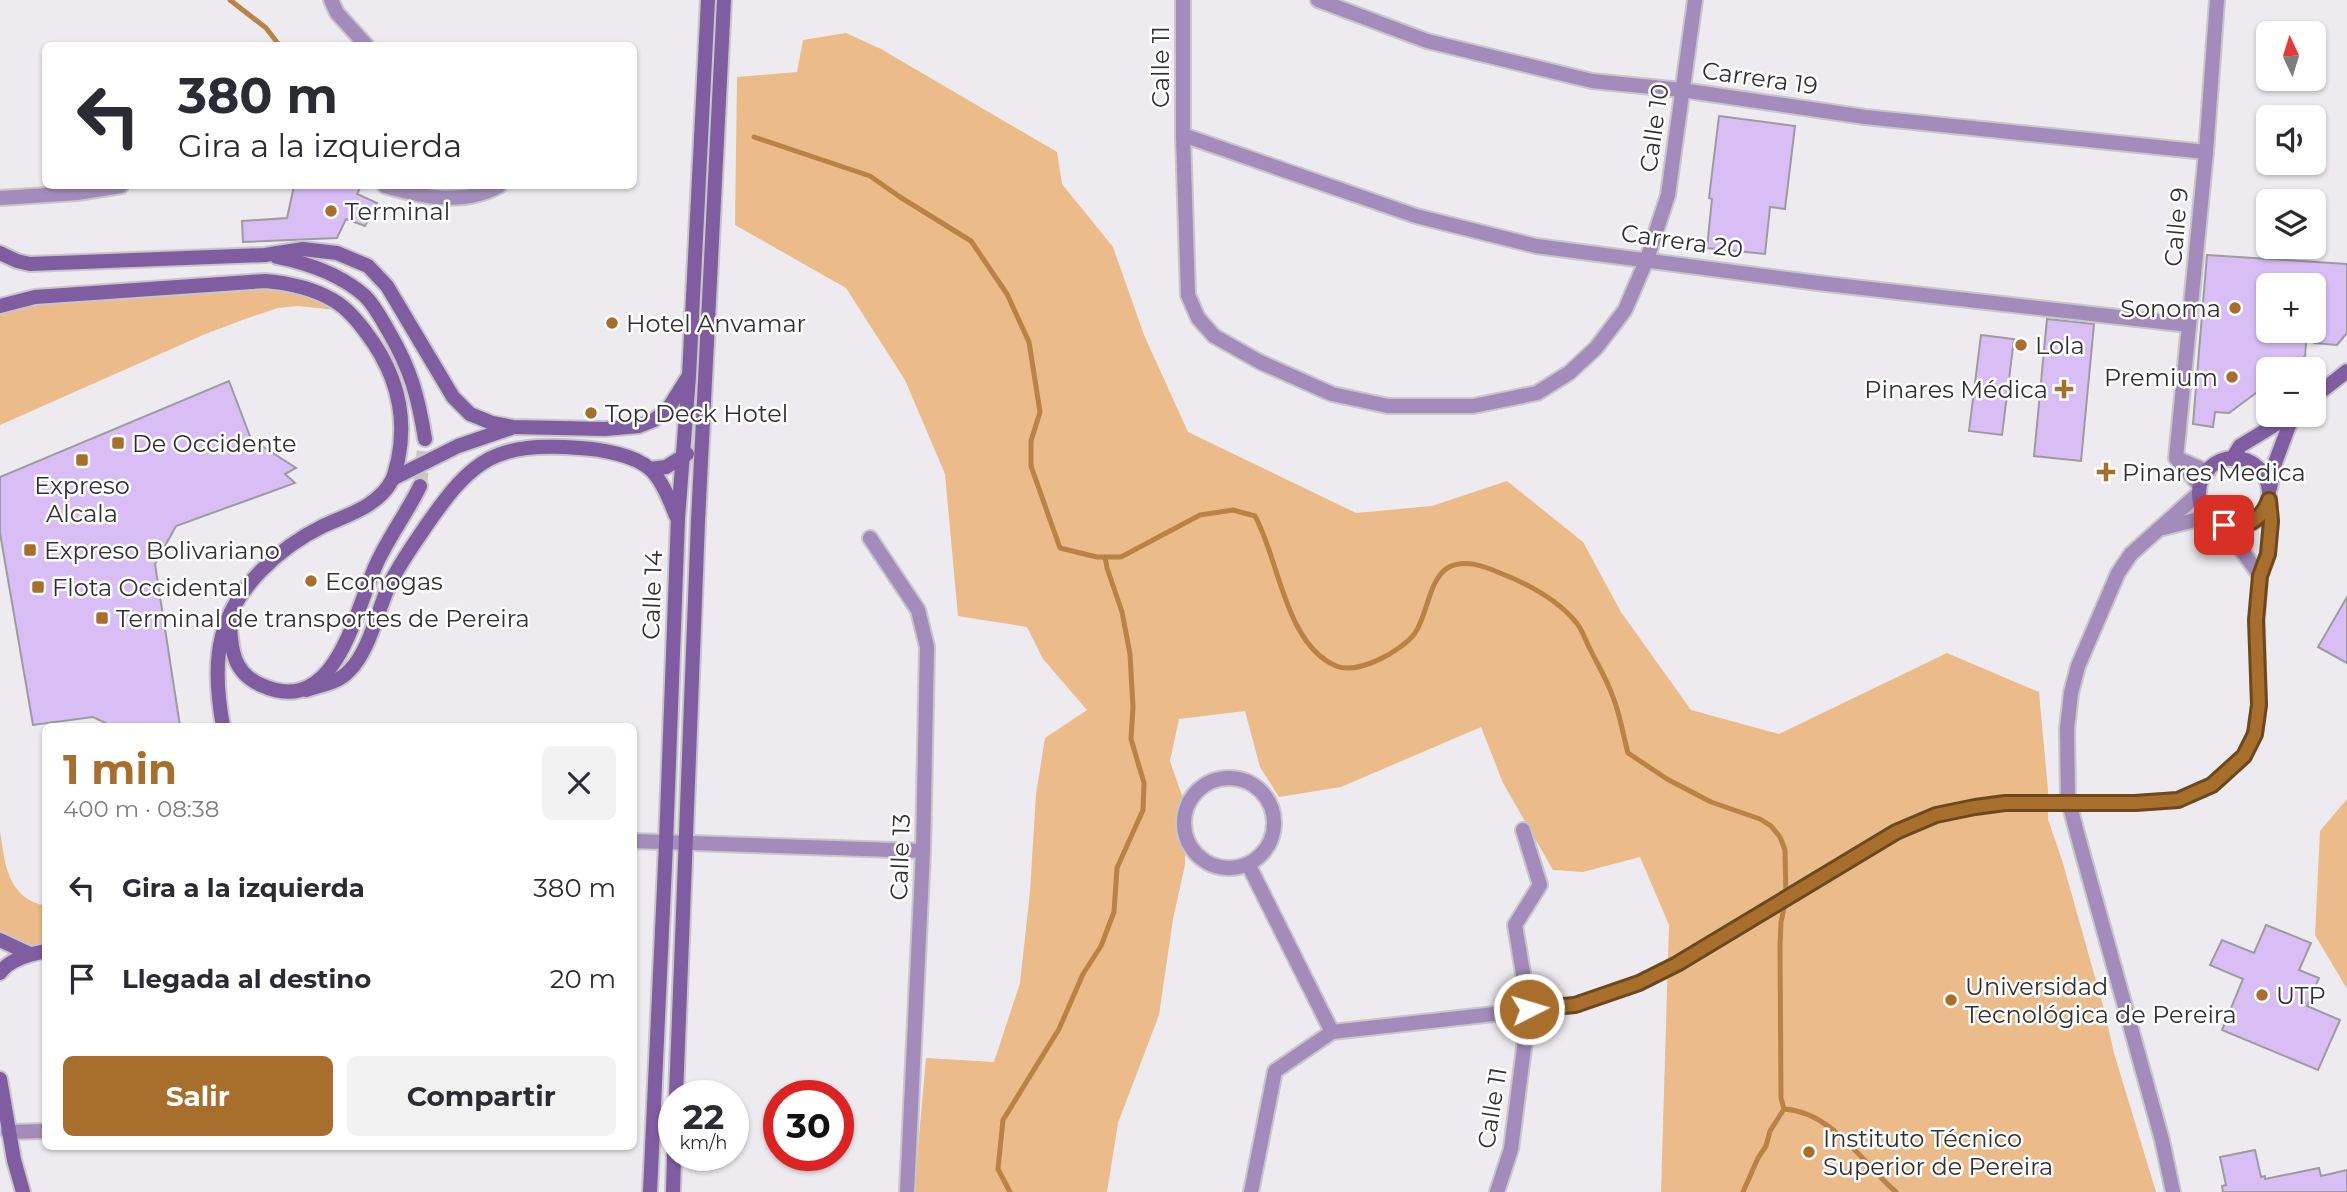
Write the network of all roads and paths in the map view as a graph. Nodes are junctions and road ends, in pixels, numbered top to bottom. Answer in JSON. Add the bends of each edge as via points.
{"nodes":[{"id":1,"x":331,"y":0,"type":"edge"},
{"id":2,"x":708,"y":0,"type":"edge"},
{"id":3,"x":724,"y":0,"type":"edge"},
{"id":4,"x":1183,"y":0,"type":"edge"},
{"id":5,"x":1318,"y":0,"type":"edge"},
{"id":6,"x":1695,"y":0,"type":"edge"},
{"id":7,"x":2217,"y":0,"type":"edge"},
{"id":8,"x":363,"y":42,"type":"edge"},
{"id":9,"x":1682,"y":90,"type":"junction"},
{"id":10,"x":1183,"y":135,"type":"junction"},
{"id":11,"x":2206,"y":152,"type":"junction"},
{"id":12,"x":102,"y":189,"type":"edge"},
{"id":13,"x":401,"y":189,"type":"edge"},
{"id":14,"x":493,"y":189,"type":"edge"},
{"id":15,"x":0,"y":198,"type":"edge"},
{"id":16,"x":0,"y":253,"type":"edge"},
{"id":17,"x":265,"y":255,"type":"junction"},
{"id":18,"x":1647,"y":260,"type":"junction"},
{"id":19,"x":0,"y":306,"type":"edge"},
{"id":20,"x":2189,"y":325,"type":"junction"},
{"id":21,"x":2347,"y":370,"type":"edge"},
{"id":22,"x":689,"y":376,"type":"junction"},
{"id":23,"x":2326,"y":387,"type":"edge"},
{"id":24,"x":2272,"y":427,"type":"edge"},
{"id":25,"x":2288,"y":427,"type":"edge"},
{"id":26,"x":513,"y":428,"type":"junction"},
{"id":27,"x":425,"y":439,"type":"tunnel mouth"},
{"id":28,"x":702,"y":441,"type":"junction"},
{"id":29,"x":683,"y":458,"type":"junction"},
{"id":30,"x":2176,"y":458,"type":"junction"},
{"id":31,"x":2232,"y":459,"type":"junction"},
{"id":32,"x":650,"y":469,"type":"junction"},
{"id":33,"x":2208,"y":472,"type":"junction"},
{"id":34,"x":394,"y":478,"type":"junction"},
{"id":35,"x":420,"y":486,"type":"tunnel mouth"},
{"id":36,"x":2199,"y":489,"type":"junction"},
{"id":37,"x":2269,"y":494,"type":"junction"},
{"id":38,"x":678,"y":519,"type":"junction"},
{"id":39,"x":2219,"y":523,"type":"junction"},
{"id":40,"x":2162,"y":529,"type":"junction"},
{"id":41,"x":870,"y":538,"type":"dead end"},
{"id":42,"x":2260,"y":576,"type":"junction"},
{"id":43,"x":229,"y":619,"type":"junction"},
{"id":44,"x":306,"y":690,"type":"junction"},
{"id":45,"x":223,"y":723,"type":"edge"},
{"id":46,"x":1523,"y":830,"type":"dead end"},
{"id":47,"x":637,"y":841,"type":"edge"},
{"id":48,"x":666,"y":843,"type":"junction"},
{"id":49,"x":686,"y":843,"type":"junction"},
{"id":50,"x":923,"y":851,"type":"junction"},
{"id":51,"x":1248,"y":864,"type":"junction"},
{"id":52,"x":0,"y":940,"type":"edge"},
{"id":53,"x":42,"y":952,"type":"edge"},
{"id":54,"x":30,"y":954,"type":"junction"},
{"id":55,"x":0,"y":973,"type":"edge"},
{"id":56,"x":1529,"y":1009,"type":"junction"},
{"id":57,"x":1332,"y":1032,"type":"junction"},
{"id":58,"x":0,"y":1079,"type":"edge"},
{"id":59,"x":678,"y":1080,"type":"edge"},
{"id":60,"x":42,"y":1131,"type":"edge"},
{"id":61,"x":8,"y":1132,"type":"junction"},
{"id":62,"x":674,"y":1171,"type":"edge"},
{"id":63,"x":23,"y":1192,"type":"edge"},
{"id":64,"x":650,"y":1192,"type":"edge"},
{"id":65,"x":673,"y":1192,"type":"edge"},
{"id":66,"x":907,"y":1192,"type":"edge"},
{"id":67,"x":1251,"y":1192,"type":"edge"},
{"id":68,"x":1497,"y":1192,"type":"edge"},
{"id":69,"x":2174,"y":1192,"type":"edge"}],
"edges":[{"from":1,"to":8,"type":"street"},
{"from":2,"to":22,"type":"main road","name":"Calle 14"},
{"from":3,"to":28,"type":"main road","name":"Calle 14"},
{"from":4,"to":10,"type":"street","name":"Calle 11"},
{"from":5,"to":9,"type":"street","name":"Carrera 19","via":[[1427,41],[1517,64],[1592,81]]},
{"from":6,"to":9,"type":"street","name":"Calle 10"},
{"from":7,"to":11,"type":"street","name":"Calle 9"},
{"from":9,"to":11,"type":"street","name":"Carrera 19","via":[[1865,117]]},
{"from":9,"to":18,"type":"street","name":"Calle 10","via":[[1668,195]]},
{"from":10,"to":18,"type":"street","name":"Carrera 20","via":[[1416,216],[1536,246]]},
{"from":10,"to":18,"type":"street","name":"Calle 11","via":[[1188,295],[1198,318],[1214,336],[1332,394],[1388,406],[1473,406],[1537,393],[1569,373],[1596,348],[1625,310]]},
{"from":11,"to":20,"type":"street","name":"Calle 9"},
{"from":12,"to":15,"type":"street"},
{"from":13,"to":14,"type":"street","via":[[453,199]]},
{"from":16,"to":17,"type":"main road","via":[[30,264]]},
{"from":17,"to":26,"type":"main road","via":[[303,249],[337,253],[368,266],[393,296],[453,397],[470,414]]},
{"from":17,"to":27,"type":"main road","via":[[303,262],[365,296],[407,363]]},
{"from":18,"to":20,"type":"street","name":"Carrera 20"},
{"from":19,"to":34,"type":"main road","via":[[36,297],[265,281],[317,292],[352,316],[389,367],[397,387],[402,441]]},
{"from":20,"to":30,"type":"street","name":"Calle 9"},
{"from":21,"to":23,"type":"main road"},
{"from":22,"to":26,"type":"main road","via":[[668,409],[639,426]]},
{"from":22,"to":29,"type":"main road","name":"Calle 14"},
{"from":24,"to":31,"type":"main road","via":[[2240,446]]},
{"from":25,"to":37,"type":"main road"},
{"from":26,"to":34,"type":"main road","via":[[458,446]]},
{"from":28,"to":29,"type":"main road"},
{"from":28,"to":49,"type":"main road","name":"Calle 14"},
{"from":29,"to":32,"type":"main road"},
{"from":29,"to":38,"type":"main road","name":"Calle 14"},
{"from":30,"to":33,"type":"street"},
{"from":30,"to":36,"type":"street"},
{"from":31,"to":33,"type":"main road"},
{"from":31,"to":37,"type":"main road","via":[[2255,465],[2267,478]]},
{"from":32,"to":38,"type":"main road"},
{"from":32,"to":44,"type":"main road","via":[[600,449],[555,446],[506,452],[486,460],[463,477],[402,562],[360,658],[335,681]]},
{"from":33,"to":36,"type":"main road"},
{"from":34,"to":43,"type":"main road","via":[[369,504],[291,544],[256,578]]},
{"from":35,"to":44,"type":"main road","via":[[378,561],[331,669]]},
{"from":36,"to":39,"type":"main road","via":[[2205,514]]},
{"from":36,"to":40,"type":"street"},
{"from":37,"to":39,"type":"main road","via":[[2262,515],[2248,524],[2232,527]]},
{"from":37,"to":42,"type":"street","via":[[2268,554]]},
{"from":38,"to":48,"type":"main road","name":"Calle 14"},
{"from":39,"to":40,"type":"street","via":[[2195,520]]},
{"from":39,"to":42,"type":"street"},
{"from":40,"to":69,"type":"street","bridge":true,"via":[[2131,554],[2118,573],[2078,666],[2067,729],[2068,799]]},
{"from":41,"to":50,"type":"street","name":"Calle 13","via":[[918,610],[927,647]]},
{"from":42,"to":56,"type":"street","via":[[2255,734],[2244,756],[2212,785],[2178,800],[2005,803],[1936,815],[1896,832],[1639,983],[1575,1005]]},
{"from":43,"to":44,"type":"main road","via":[[233,658],[246,676],[278,691]]},
{"from":43,"to":45,"type":"main road","via":[[219,652]]},
{"from":46,"to":56,"type":"street","name":"Calle 11","via":[[1540,885],[1515,925]]},
{"from":47,"to":48,"type":"street"},
{"from":48,"to":49,"type":"street"},
{"from":48,"to":64,"type":"main road","name":"Calle 14"},
{"from":49,"to":50,"type":"street"},
{"from":49,"to":59,"type":"main road","name":"Calle 14"},
{"from":50,"to":66,"type":"street","name":"Calle 13"},
{"from":51,"to":51,"type":"street","via":[[1270,843],[1274,813],[1268,799],[1244,780],[1214,780],[1191,798],[1184,819],[1187,840],[1206,862],[1227,868]]},
{"from":51,"to":57,"type":"street"},
{"from":52,"to":54,"type":"main road"},
{"from":53,"to":54,"type":"main road"},
{"from":54,"to":55,"type":"main road"},
{"from":56,"to":57,"type":"street"},
{"from":56,"to":68,"type":"street","name":"Calle 11","via":[[1511,1149]]},
{"from":57,"to":67,"type":"street","via":[[1275,1071]]},
{"from":58,"to":61,"type":"main road"},
{"from":60,"to":61,"type":"street"},
{"from":61,"to":63,"type":"main road"},
{"from":62,"to":65,"type":"main road"}]}
